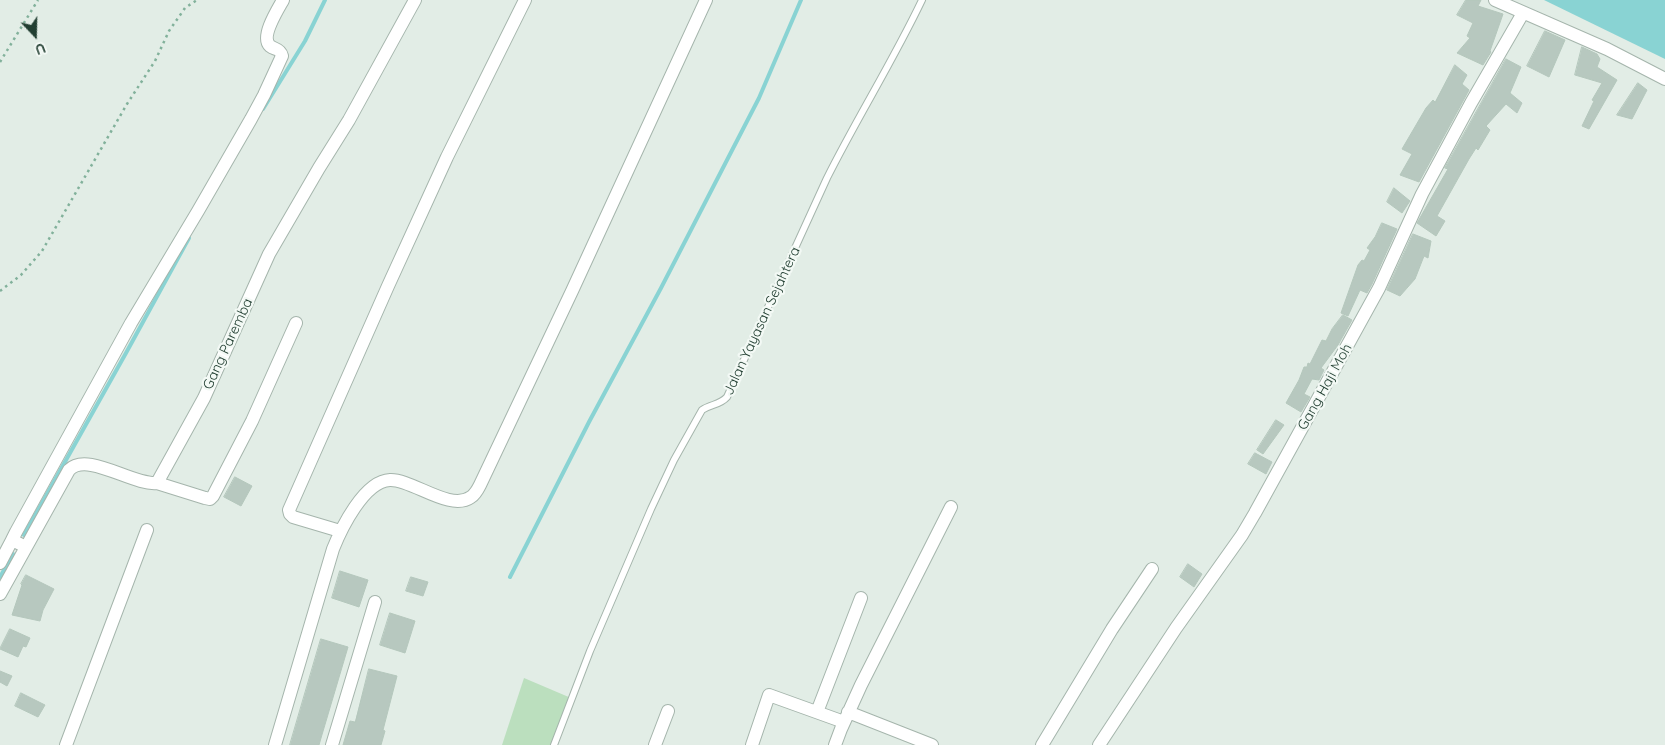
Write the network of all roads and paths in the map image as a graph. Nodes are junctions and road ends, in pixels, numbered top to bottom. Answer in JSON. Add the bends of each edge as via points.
{"nodes":[{"id":1,"x":38,"y":0,"type":"edge"},
{"id":2,"x":197,"y":0,"type":"edge"},
{"id":3,"x":283,"y":0,"type":"edge"},
{"id":4,"x":415,"y":0,"type":"edge"},
{"id":5,"x":525,"y":0,"type":"edge"},
{"id":6,"x":706,"y":0,"type":"edge"},
{"id":7,"x":922,"y":0,"type":"edge"},
{"id":8,"x":1495,"y":0,"type":"edge"},
{"id":9,"x":1523,"y":13,"type":"junction"},
{"id":10,"x":0,"y":62,"type":"edge"},
{"id":11,"x":1665,"y":79,"type":"edge"},
{"id":12,"x":0,"y":291,"type":"edge"},
{"id":13,"x":296,"y":323,"type":"dead end"},
{"id":14,"x":158,"y":483,"type":"junction"},
{"id":15,"x":951,"y":507,"type":"dead end"},
{"id":16,"x":147,"y":530,"type":"dead end"},
{"id":17,"x":340,"y":531,"type":"junction"},
{"id":18,"x":12,"y":540,"type":"junction"},
{"id":19,"x":26,"y":547,"type":"junction"},
{"id":20,"x":0,"y":564,"type":"edge"},
{"id":21,"x":1152,"y":570,"type":"dead end"},
{"id":22,"x":0,"y":594,"type":"edge"},
{"id":23,"x":861,"y":598,"type":"dead end"},
{"id":24,"x":375,"y":602,"type":"dead end"},
{"id":25,"x":668,"y":712,"type":"dead end"},
{"id":26,"x":817,"y":712,"type":"junction"},
{"id":27,"x":846,"y":717,"type":"junction"},
{"id":28,"x":917,"y":742,"type":"edge"},
{"id":29,"x":66,"y":745,"type":"edge"},
{"id":30,"x":275,"y":745,"type":"edge"},
{"id":31,"x":332,"y":745,"type":"edge"},
{"id":32,"x":554,"y":745,"type":"edge"},
{"id":33,"x":655,"y":745,"type":"edge"},
{"id":34,"x":752,"y":745,"type":"edge"},
{"id":35,"x":835,"y":745,"type":"edge"},
{"id":36,"x":932,"y":745,"type":"edge"},
{"id":37,"x":1042,"y":745,"type":"edge"},
{"id":38,"x":1099,"y":745,"type":"edge"}],
"edges":[{"from":1,"to":10,"type":"path"},
{"from":2,"to":12,"type":"path","via":[[184,8],[169,31],[42,251],[22,275]]},
{"from":3,"to":18,"type":"street","via":[[266,38],[282,56],[264,95],[131,323]]},
{"from":4,"to":14,"type":"street","name":"Gang Paremba","via":[[270,254],[204,398]]},
{"from":5,"to":17,"type":"street","via":[[443,166],[289,510],[293,517]]},
{"from":6,"to":17,"type":"street","via":[[480,485],[470,498],[460,500],[436,497],[411,485],[389,480],[373,487],[354,508]]},
{"from":7,"to":32,"type":"lane","name":"Jalan Yayasan Sejahtera","via":[[840,152],[727,397],[720,404],[702,410],[674,460],[590,651]]},
{"from":8,"to":9,"type":"street"},
{"from":9,"to":11,"type":"street"},
{"from":9,"to":38,"type":"street","name":"Gang Haji Moh","via":[[1422,194],[1375,296],[1252,519]]},
{"from":13,"to":14,"type":"street","via":[[252,421],[213,496],[205,498]]},
{"from":14,"to":19,"type":"street","via":[[86,463],[74,465]]},
{"from":15,"to":27,"type":"street"},
{"from":16,"to":29,"type":"street"},
{"from":17,"to":30,"type":"street"},
{"from":18,"to":19,"type":"street"},
{"from":18,"to":20,"type":"street"},
{"from":19,"to":22,"type":"street"},
{"from":21,"to":37,"type":"street"},
{"from":23,"to":26,"type":"street"},
{"from":24,"to":31,"type":"street"},
{"from":25,"to":33,"type":"street"},
{"from":26,"to":27,"type":"street"},
{"from":26,"to":34,"type":"street","via":[[769,695]]},
{"from":27,"to":28,"type":"street"},
{"from":27,"to":35,"type":"street"},
{"from":28,"to":36,"type":"street"}]}
